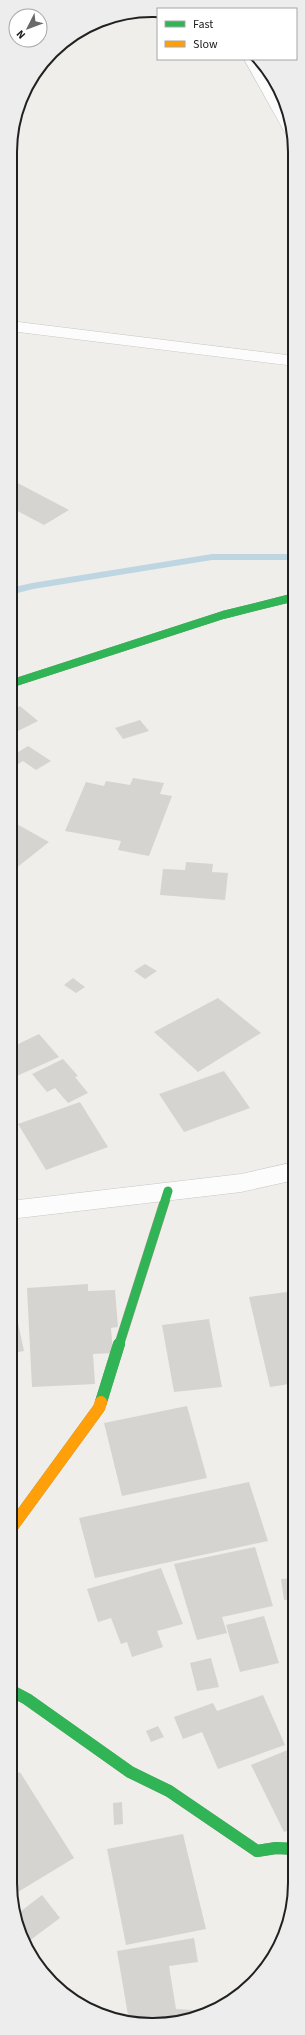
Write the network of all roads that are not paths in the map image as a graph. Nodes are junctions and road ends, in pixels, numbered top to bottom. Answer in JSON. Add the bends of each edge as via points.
{"nodes":[{"id":1,"x":253,"y":62,"type":"edge"},
{"id":2,"x":283,"y":116,"type":"edge"},
{"id":3,"x":17,"y":327,"type":"edge"},
{"id":4,"x":288,"y":360,"type":"edge"},
{"id":5,"x":288,"y":599,"type":"edge"},
{"id":6,"x":17,"y":682,"type":"edge"},
{"id":7,"x":288,"y":1173,"type":"edge"},
{"id":8,"x":168,"y":1191,"type":"junction"},
{"id":9,"x":17,"y":1209,"type":"edge"},
{"id":10,"x":17,"y":1520,"type":"edge"},
{"id":11,"x":17,"y":1694,"type":"edge"},
{"id":12,"x":288,"y":1849,"type":"edge"}],
"edges":[{"from":1,"to":2,"type":"street"},
{"from":3,"to":4,"type":"street"},
{"from":5,"to":6,"type":"street","via":[[223,615]]},
{"from":7,"to":8,"type":"street","via":[[241,1183]]},
{"from":8,"to":9,"type":"street"},
{"from":8,"to":10,"type":"street","via":[[99,1408]]},
{"from":11,"to":12,"type":"street","via":[[130,1772],[169,1792],[257,1851]]}]}
